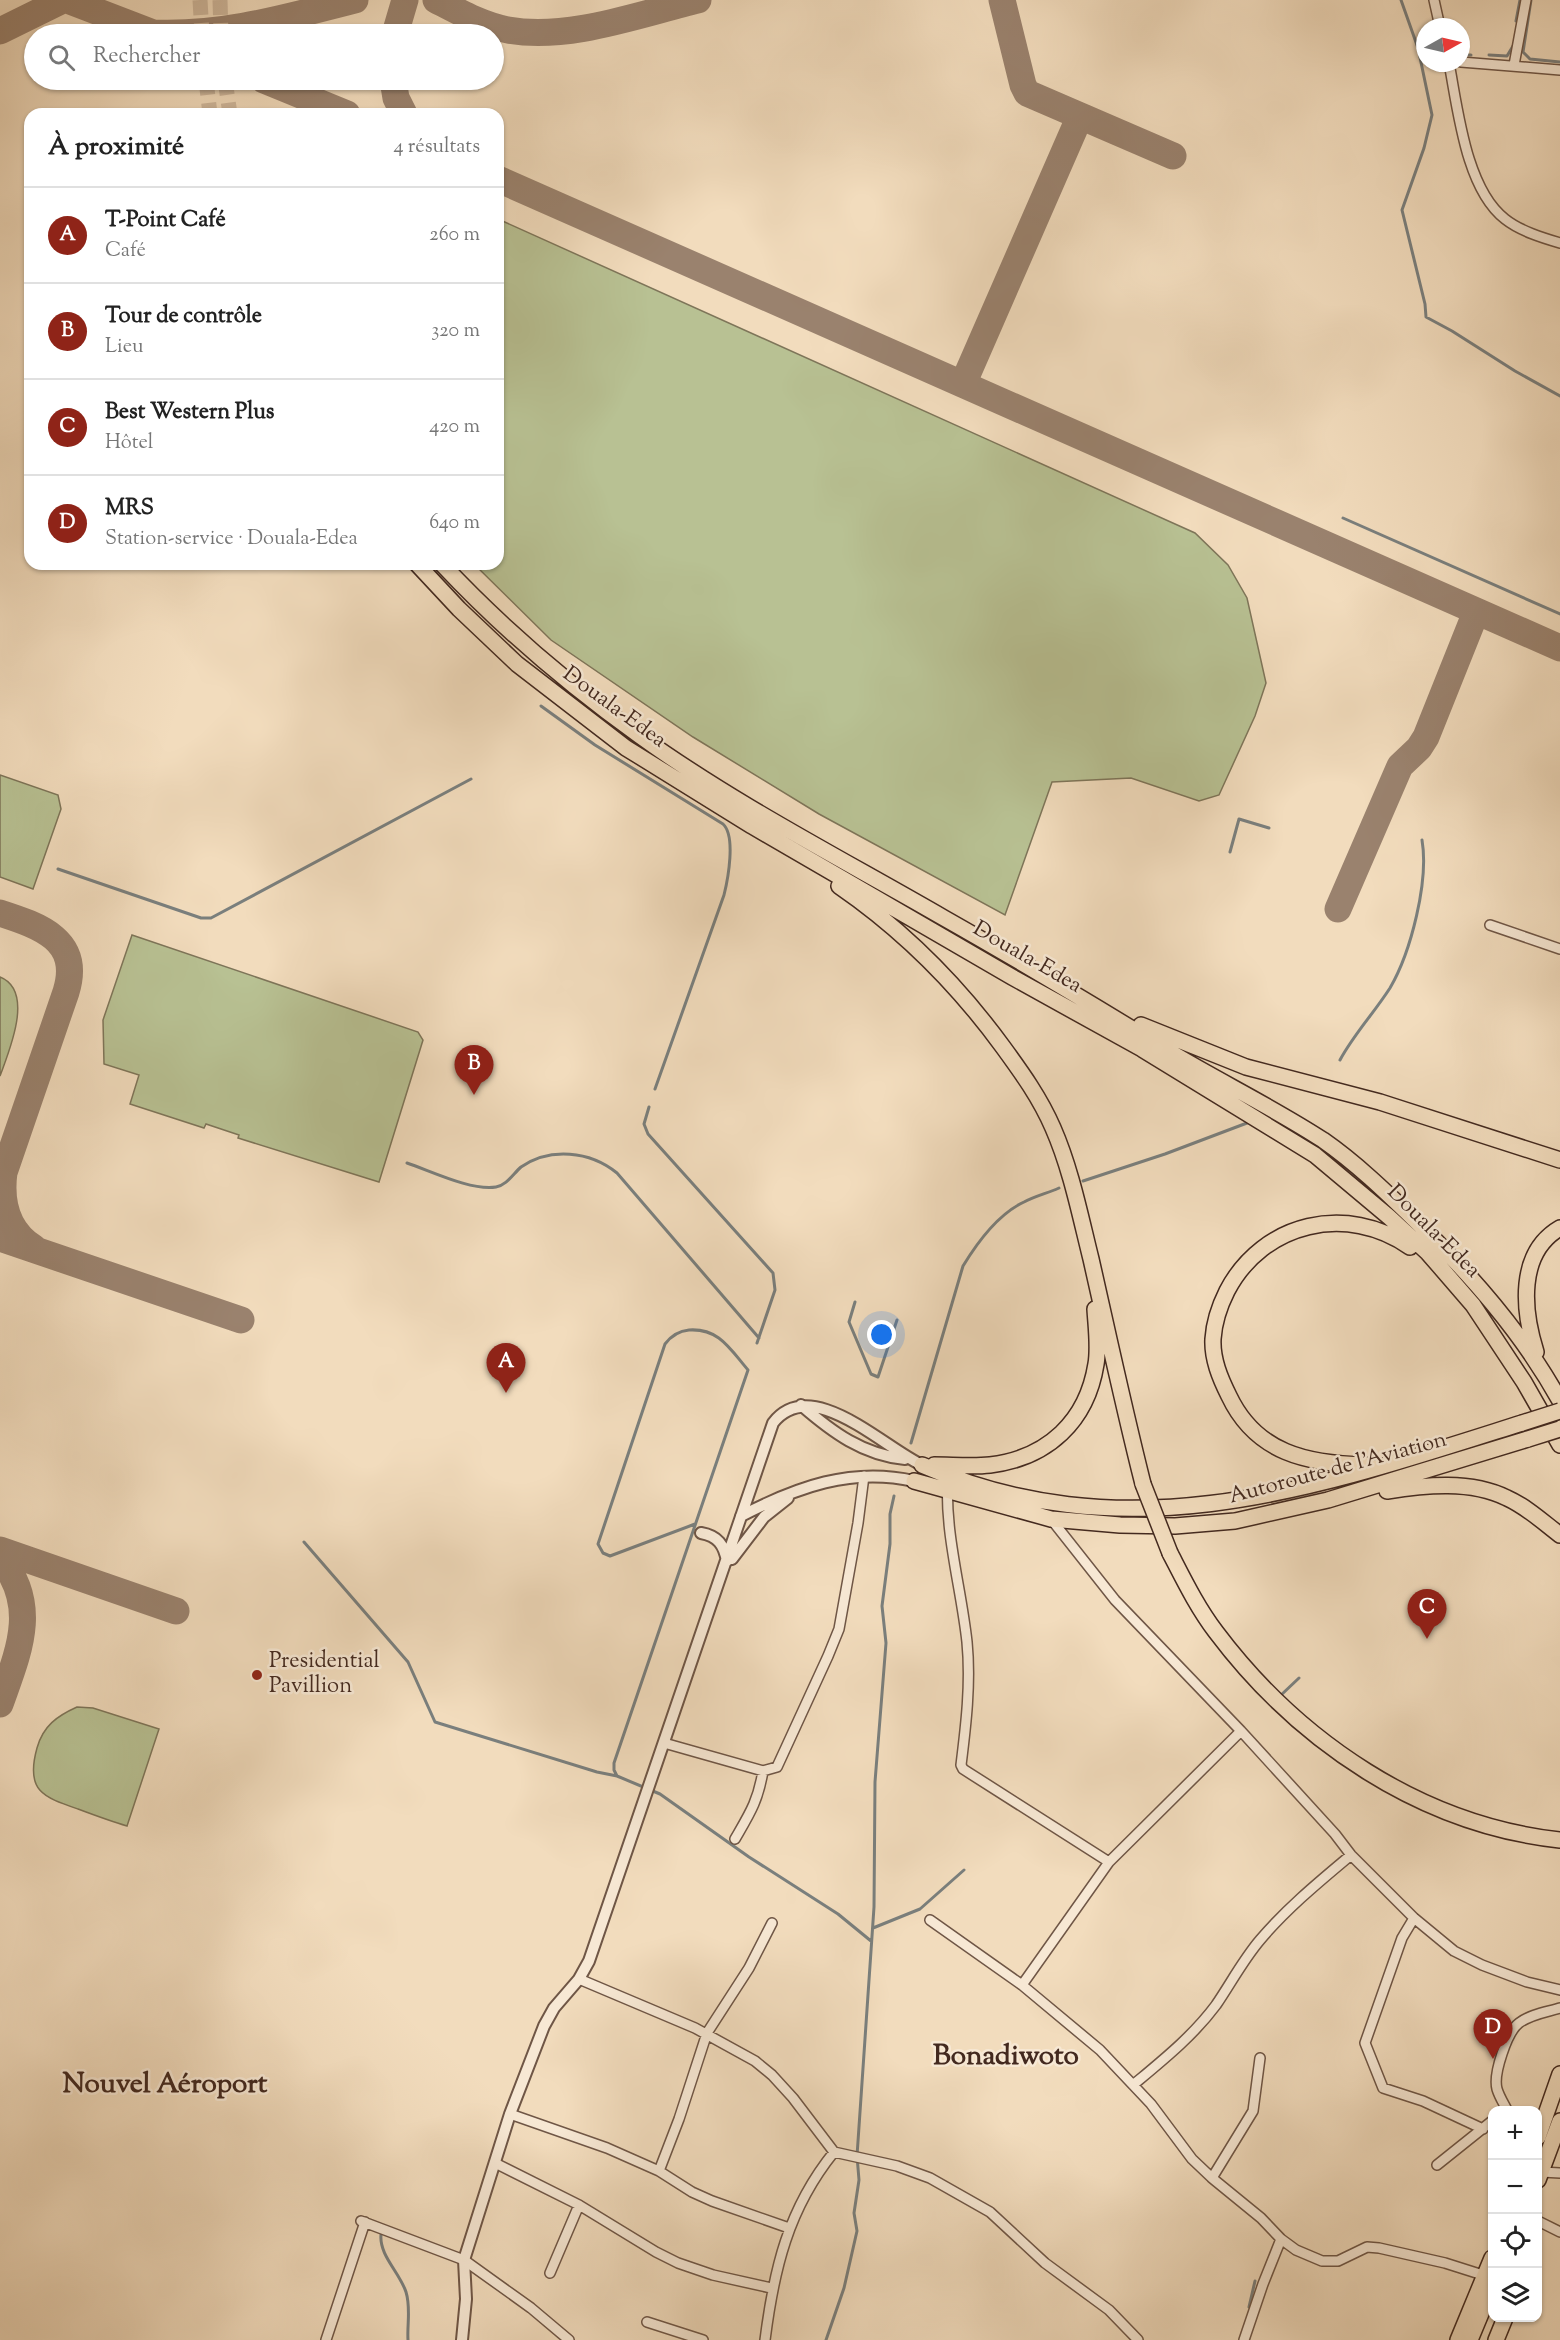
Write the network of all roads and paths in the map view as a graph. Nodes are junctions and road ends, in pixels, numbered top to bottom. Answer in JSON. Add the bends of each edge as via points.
{"nodes":[{"id":1,"x":1434,"y":0,"type":"edge"},
{"id":2,"x":1526,"y":0,"type":"edge"},
{"id":3,"x":1438,"y":18,"type":"edge"},
{"id":4,"x":1470,"y":63,"type":"edge"},
{"id":5,"x":1514,"y":65,"type":"junction"},
{"id":6,"x":1560,"y":70,"type":"edge"},
{"id":7,"x":1451,"y":72,"type":"edge"},
{"id":8,"x":1560,"y":243,"type":"edge"},
{"id":9,"x":423,"y":570,"type":"edge"},
{"id":10,"x":448,"y":570,"type":"edge"},
{"id":11,"x":752,"y":826,"type":"junction"},
{"id":12,"x":1490,"y":925,"type":"dead end"},
{"id":13,"x":1560,"y":950,"type":"edge"},
{"id":14,"x":1099,"y":1008,"type":"junction"},
{"id":15,"x":1560,"y":1160,"type":"edge"},
{"id":16,"x":1560,"y":1228,"type":"edge"},
{"id":17,"x":1095,"y":1276,"type":"junction"},
{"id":18,"x":1473,"y":1305,"type":"junction"},
{"id":19,"x":1540,"y":1364,"type":"junction"},
{"id":20,"x":1560,"y":1401,"type":"edge"},
{"id":21,"x":801,"y":1405,"type":"junction"},
{"id":22,"x":1560,"y":1411,"type":"edge"},
{"id":23,"x":1560,"y":1429,"type":"edge"},
{"id":24,"x":1560,"y":1445,"type":"edge"},
{"id":25,"x":916,"y":1462,"type":"junction"},
{"id":26,"x":1390,"y":1465,"type":"junction"},
{"id":27,"x":864,"y":1476,"type":"junction"},
{"id":28,"x":914,"y":1481,"type":"joint"},
{"id":29,"x":948,"y":1482,"type":"junction"},
{"id":30,"x":802,"y":1488,"type":"junction"},
{"id":31,"x":1328,"y":1500,"type":"junction"},
{"id":32,"x":741,"y":1516,"type":"junction"},
{"id":33,"x":1051,"y":1519,"type":"junction"},
{"id":34,"x":701,"y":1533,"type":"dead end"},
{"id":35,"x":1560,"y":1536,"type":"edge"},
{"id":36,"x":725,"y":1566,"type":"junction"},
{"id":37,"x":1241,"y":1731,"type":"junction"},
{"id":38,"x":664,"y":1743,"type":"junction"},
{"id":39,"x":763,"y":1771,"type":"junction"},
{"id":40,"x":735,"y":1839,"type":"dead end"},
{"id":41,"x":1560,"y":1840,"type":"edge"},
{"id":42,"x":1351,"y":1855,"type":"junction"},
{"id":43,"x":1109,"y":1862,"type":"junction"},
{"id":44,"x":1414,"y":1918,"type":"junction"},
{"id":45,"x":930,"y":1920,"type":"dead end"},
{"id":46,"x":772,"y":1923,"type":"dead end"},
{"id":47,"x":579,"y":1979,"type":"junction"},
{"id":48,"x":1022,"y":1985,"type":"junction"},
{"id":49,"x":1560,"y":1990,"type":"edge"},
{"id":50,"x":1560,"y":2008,"type":"edge"},
{"id":51,"x":707,"y":2033,"type":"junction"},
{"id":52,"x":1260,"y":2058,"type":"dead end"},
{"id":53,"x":1560,"y":2074,"type":"edge"},
{"id":54,"x":1133,"y":2085,"type":"junction"},
{"id":55,"x":1504,"y":2106,"type":"edge"},
{"id":56,"x":510,"y":2114,"type":"junction"},
{"id":57,"x":1488,"y":2125,"type":"edge"},
{"id":58,"x":1542,"y":2126,"type":"edge"},
{"id":59,"x":1558,"y":2128,"type":"edge"},
{"id":60,"x":1483,"y":2129,"type":"junction"},
{"id":61,"x":834,"y":2151,"type":"junction"},
{"id":62,"x":495,"y":2163,"type":"junction"},
{"id":63,"x":1437,"y":2165,"type":"dead end"},
{"id":64,"x":659,"y":2171,"type":"junction"},
{"id":65,"x":1542,"y":2171,"type":"edge"},
{"id":66,"x":1560,"y":2174,"type":"edge"},
{"id":67,"x":1542,"y":2176,"type":"edge"},
{"id":68,"x":1212,"y":2178,"type":"junction"},
{"id":69,"x":579,"y":2205,"type":"junction"},
{"id":70,"x":1542,"y":2223,"type":"edge"},
{"id":71,"x":789,"y":2228,"type":"junction"},
{"id":72,"x":1560,"y":2232,"type":"edge"},
{"id":73,"x":1281,"y":2239,"type":"junction"},
{"id":74,"x":464,"y":2260,"type":"junction"},
{"id":75,"x":550,"y":2273,"type":"dead end"},
{"id":76,"x":1488,"y":2282,"type":"edge"},
{"id":77,"x":1488,"y":2284,"type":"edge"},
{"id":78,"x":1488,"y":2285,"type":"edge"},
{"id":79,"x":771,"y":2288,"type":"junction"},
{"id":80,"x":647,"y":2322,"type":"dead end"},
{"id":81,"x":1503,"y":2322,"type":"edge"},
{"id":82,"x":326,"y":2340,"type":"edge"},
{"id":83,"x":462,"y":2340,"type":"edge"},
{"id":84,"x":569,"y":2340,"type":"edge"},
{"id":85,"x":703,"y":2340,"type":"edge"},
{"id":86,"x":765,"y":2340,"type":"edge"},
{"id":87,"x":1138,"y":2340,"type":"edge"},
{"id":88,"x":1244,"y":2340,"type":"edge"},
{"id":89,"x":1458,"y":2340,"type":"edge"},
{"id":90,"x":1470,"y":2340,"type":"edge"},
{"id":91,"x":1496,"y":2340,"type":"edge"}],
"edges":[{"from":1,"to":3,"type":"street"},
{"from":2,"to":5,"type":"street"},
{"from":4,"to":5,"type":"street"},
{"from":5,"to":6,"type":"street"},
{"from":7,"to":8,"type":"street","via":[[1467,150],[1483,195],[1507,221]]},
{"from":9,"to":11,"type":"highway","name":"Douala-Edea","via":[[517,664],[578,712],[626,748]]},
{"from":10,"to":14,"type":"highway","name":"Douala-Edea","via":[[532,652],[640,736],[764,815]]},
{"from":11,"to":17,"type":"highway","via":[[907,937],[981,1017],[1041,1102],[1054,1129]]},
{"from":11,"to":18,"type":"highway","name":"Douala-Edea","via":[[1142,1049],[1315,1155],[1428,1253]]},
{"from":12,"to":13,"type":"street"},
{"from":14,"to":15,"type":"highway","via":[[1246,1067],[1380,1102]]},
{"from":14,"to":19,"type":"highway","name":"Douala-Edea","via":[[1301,1126],[1350,1160],[1443,1248],[1496,1306]]},
{"from":16,"to":19,"type":"highway","via":[[1549,1234],[1538,1251],[1525,1291],[1527,1320]]},
{"from":17,"to":25,"type":"highway","via":[[1096,1362],[1090,1392],[1077,1416],[1057,1438],[1036,1451],[990,1465]]},
{"from":17,"to":41,"type":"highway","bridge":true,"via":[[1143,1484],[1170,1553],[1215,1631],[1277,1703],[1377,1778],[1419,1801],[1480,1824]]},
{"from":18,"to":24,"type":"highway","name":"Douala-Edea"},
{"from":18,"to":26,"type":"highway","via":[[1426,1257],[1393,1235],[1362,1225],[1310,1226],[1277,1238],[1254,1254],[1234,1279],[1221,1305],[1213,1339],[1218,1372],[1245,1425],[1268,1443],[1311,1461]]},
{"from":19,"to":20,"type":"highway","name":"Douala-Edea"},
{"from":21,"to":25,"type":"street","name":"Autoroute de l'Aviation","via":[[818,1406],[844,1418]]},
{"from":21,"to":25,"type":"street","via":[[852,1444]]},
{"from":21,"to":32,"type":"street","via":[[785,1411],[773,1423]]},
{"from":22,"to":26,"type":"highway","name":"Autoroute de l'Aviation","bridge":true},
{"from":23,"to":31,"type":"highway","name":"Autoroute de l'Aviation","bridge":true},
{"from":25,"to":29,"type":"highway","name":"Autoroute de l'Aviation"},
{"from":26,"to":29,"type":"highway","name":"Autoroute de l'Aviation","via":[[1230,1502],[1129,1510],[1052,1503]]},
{"from":27,"to":28,"type":"street","name":"Autoroute de l'Aviation"},
{"from":27,"to":30,"type":"street","name":"Autoroute de l'Aviation"},
{"from":27,"to":39,"type":"street","via":[[839,1629],[777,1767]]},
{"from":28,"to":29,"type":"highway","name":"Autoroute de l'Aviation"},
{"from":29,"to":33,"type":"highway","name":"Autoroute de l'Aviation"},
{"from":29,"to":43,"type":"street","via":[[954,1568],[967,1643],[961,1766]]},
{"from":30,"to":32,"type":"street","name":"Autoroute de l'Aviation"},
{"from":30,"to":36,"type":"street","via":[[764,1517]]},
{"from":31,"to":33,"type":"highway","name":"Autoroute de l'Aviation","via":[[1235,1521],[1175,1526]]},
{"from":31,"to":35,"type":"highway","via":[[1423,1485],[1478,1488],[1506,1497]]},
{"from":32,"to":36,"type":"street"},
{"from":33,"to":37,"type":"street","via":[[1115,1600]]},
{"from":34,"to":36,"type":"street","via":[[718,1540],[725,1552]]},
{"from":36,"to":38,"type":"street"},
{"from":37,"to":42,"type":"street"},
{"from":37,"to":43,"type":"street"},
{"from":38,"to":39,"type":"street"},
{"from":38,"to":47,"type":"street","via":[[596,1942]]},
{"from":39,"to":40,"type":"street","via":[[756,1802]]},
{"from":42,"to":44,"type":"street"},
{"from":42,"to":54,"type":"street","via":[[1260,1940],[1215,2006],[1173,2054]]},
{"from":43,"to":48,"type":"street"},
{"from":44,"to":49,"type":"street","via":[[1454,1951],[1482,1965]]},
{"from":44,"to":60,"type":"street","via":[[1402,1938],[1365,2043],[1383,2088],[1424,2101]]},
{"from":45,"to":48,"type":"street"},
{"from":46,"to":51,"type":"street"},
{"from":47,"to":51,"type":"street"},
{"from":47,"to":56,"type":"street","via":[[544,2026]]},
{"from":48,"to":54,"type":"street","via":[[1100,2050]]},
{"from":50,"to":55,"type":"street","via":[[1517,2024],[1497,2071],[1496,2088]]},
{"from":51,"to":61,"type":"street","via":[[772,2075]]},
{"from":51,"to":64,"type":"street"},
{"from":52,"to":68,"type":"street","via":[[1253,2111]]},
{"from":53,"to":58,"type":"highway"},
{"from":54,"to":68,"type":"street"},
{"from":56,"to":62,"type":"street"},
{"from":56,"to":64,"type":"street","via":[[608,2148]]},
{"from":57,"to":60,"type":"street"},
{"from":59,"to":65,"type":"highway"},
{"from":60,"to":63,"type":"street"},
{"from":61,"to":71,"type":"street","via":[[806,2192]]},
{"from":61,"to":87,"type":"street","via":[[930,2178],[990,2212],[1045,2262],[1109,2310]]},
{"from":62,"to":69,"type":"street"},
{"from":62,"to":74,"type":"street"},
{"from":64,"to":71,"type":"street","via":[[712,2201]]},
{"from":66,"to":67,"type":"street"},
{"from":68,"to":73,"type":"street","via":[[1262,2218]]},
{"from":69,"to":75,"type":"street"},
{"from":69,"to":79,"type":"street","via":[[678,2263]]},
{"from":70,"to":72,"type":"street"},
{"from":71,"to":79,"type":"street"},
{"from":73,"to":76,"type":"street","via":[[1322,2261],[1338,2261],[1368,2247],[1379,2248],[1445,2263]]},
{"from":73,"to":88,"type":"street"},
{"from":74,"to":82,"type":"street","via":[[363,2222]]},
{"from":74,"to":83,"type":"street"},
{"from":74,"to":84,"type":"street"},
{"from":77,"to":89,"type":"highway"},
{"from":78,"to":90,"type":"highway"},
{"from":79,"to":86,"type":"street"},
{"from":80,"to":85,"type":"street"},
{"from":81,"to":91,"type":"highway"}]}
